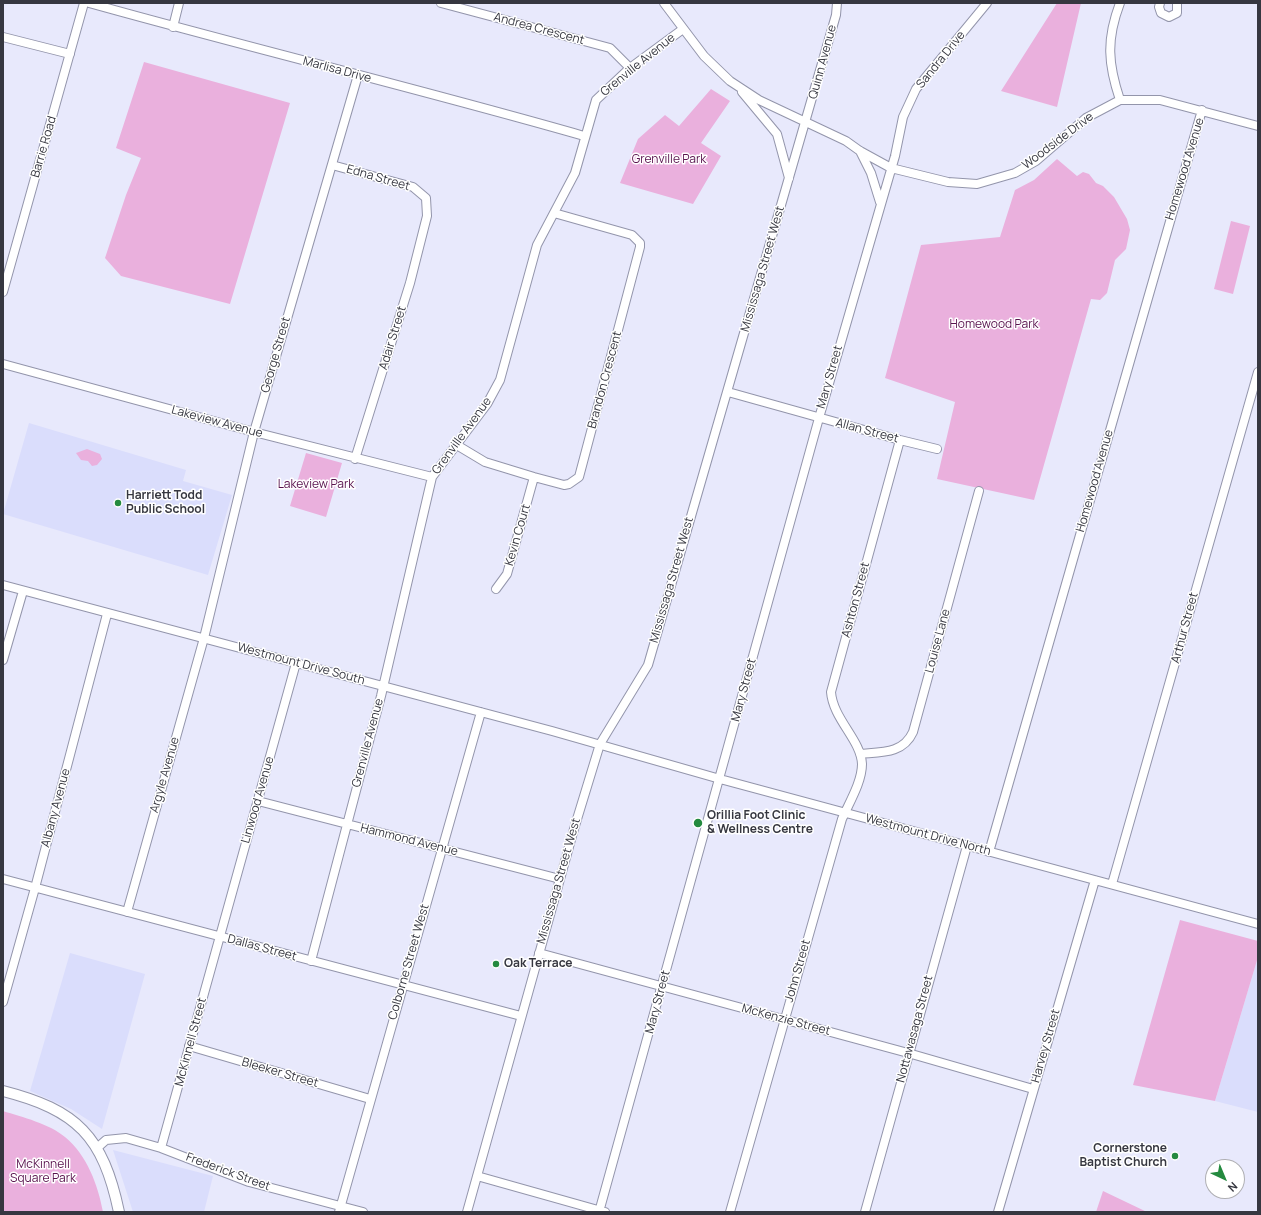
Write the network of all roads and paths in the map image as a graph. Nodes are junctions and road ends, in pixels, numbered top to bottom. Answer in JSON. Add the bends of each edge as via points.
{"nodes":[{"id":1,"x":84,"y":3,"type":"edge"},
{"id":2,"x":89,"y":3,"type":"edge"},
{"id":3,"x":179,"y":3,"type":"edge"},
{"id":4,"x":441,"y":3,"type":"edge"},
{"id":5,"x":664,"y":3,"type":"edge"},
{"id":6,"x":837,"y":3,"type":"edge"},
{"id":7,"x":987,"y":3,"type":"edge"},
{"id":8,"x":1120,"y":3,"type":"edge"},
{"id":9,"x":1159,"y":3,"type":"edge"},
{"id":10,"x":1177,"y":3,"type":"edge"},
{"id":11,"x":173,"y":27,"type":"junction"},
{"id":12,"x":683,"y":29,"type":"junction"},
{"id":13,"x":3,"y":37,"type":"edge"},
{"id":14,"x":70,"y":54,"type":"junction"},
{"id":15,"x":630,"y":68,"type":"junction"},
{"id":16,"x":358,"y":75,"type":"junction"},
{"id":17,"x":734,"y":84,"type":"junction"},
{"id":18,"x":1120,"y":100,"type":"junction"},
{"id":19,"x":1202,"y":110,"type":"junction"},
{"id":20,"x":806,"y":120,"type":"junction"},
{"id":21,"x":1258,"y":126,"type":"edge"},
{"id":22,"x":584,"y":136,"type":"junction"},
{"id":23,"x":860,"y":151,"type":"junction"},
{"id":24,"x":332,"y":165,"type":"junction"},
{"id":25,"x":891,"y":168,"type":"junction"},
{"id":26,"x":789,"y":178,"type":"junction"},
{"id":27,"x":880,"y":202,"type":"junction"},
{"id":28,"x":554,"y":213,"type":"junction"},
{"id":29,"x":427,"y":216,"type":"joint"},
{"id":30,"x":5,"y":273,"type":"edge"},
{"id":31,"x":3,"y":292,"type":"edge"},
{"id":32,"x":3,"y":364,"type":"edge"},
{"id":33,"x":1258,"y":372,"type":"edge"},
{"id":34,"x":728,"y":392,"type":"junction"},
{"id":35,"x":819,"y":418,"type":"junction"},
{"id":36,"x":254,"y":432,"type":"junction"},
{"id":37,"x":900,"y":440,"type":"junction"},
{"id":38,"x":456,"y":444,"type":"junction"},
{"id":39,"x":937,"y":449,"type":"dead end"},
{"id":40,"x":355,"y":459,"type":"junction"},
{"id":41,"x":432,"y":477,"type":"junction"},
{"id":42,"x":534,"y":477,"type":"junction"},
{"id":43,"x":979,"y":491,"type":"dead end"},
{"id":44,"x":3,"y":585,"type":"edge"},
{"id":45,"x":496,"y":589,"type":"dead end"},
{"id":46,"x":23,"y":591,"type":"junction"},
{"id":47,"x":108,"y":614,"type":"junction"},
{"id":48,"x":204,"y":638,"type":"junction"},
{"id":49,"x":3,"y":660,"type":"edge"},
{"id":50,"x":296,"y":663,"type":"junction"},
{"id":51,"x":383,"y":686,"type":"junction"},
{"id":52,"x":481,"y":712,"type":"junction"},
{"id":53,"x":600,"y":744,"type":"junction"},
{"id":54,"x":860,"y":754,"type":"junction"},
{"id":55,"x":720,"y":779,"type":"junction"},
{"id":56,"x":258,"y":801,"type":"junction"},
{"id":57,"x":845,"y":813,"type":"junction"},
{"id":58,"x":347,"y":825,"type":"junction"},
{"id":59,"x":967,"y":846,"type":"junction"},
{"id":60,"x":443,"y":848,"type":"junction"},
{"id":61,"x":989,"y":852,"type":"junction"},
{"id":62,"x":3,"y":879,"type":"edge"},
{"id":63,"x":560,"y":879,"type":"junction"},
{"id":64,"x":1095,"y":880,"type":"junction"},
{"id":65,"x":1112,"y":884,"type":"junction"},
{"id":66,"x":36,"y":888,"type":"junction"},
{"id":67,"x":127,"y":912,"type":"junction"},
{"id":68,"x":1258,"y":924,"type":"edge"},
{"id":69,"x":220,"y":937,"type":"junction"},
{"id":70,"x":539,"y":953,"type":"junction"},
{"id":71,"x":310,"y":961,"type":"junction"},
{"id":72,"x":402,"y":986,"type":"junction"},
{"id":73,"x":662,"y":987,"type":"junction"},
{"id":74,"x":3,"y":1002,"type":"edge"},
{"id":75,"x":521,"y":1016,"type":"junction"},
{"id":76,"x":784,"y":1020,"type":"junction"},
{"id":77,"x":190,"y":1046,"type":"junction"},
{"id":78,"x":908,"y":1053,"type":"junction"},
{"id":79,"x":1033,"y":1089,"type":"junction"},
{"id":80,"x":3,"y":1091,"type":"edge"},
{"id":81,"x":370,"y":1099,"type":"junction"},
{"id":82,"x":97,"y":1148,"type":"junction"},
{"id":83,"x":161,"y":1148,"type":"junction"},
{"id":84,"x":477,"y":1176,"type":"junction"},
{"id":85,"x":340,"y":1209,"type":"edge"},
{"id":86,"x":119,"y":1212,"type":"edge"},
{"id":87,"x":363,"y":1212,"type":"edge"},
{"id":88,"x":468,"y":1212,"type":"edge"},
{"id":89,"x":601,"y":1212,"type":"edge"},
{"id":90,"x":730,"y":1212,"type":"edge"},
{"id":91,"x":865,"y":1212,"type":"edge"},
{"id":92,"x":998,"y":1212,"type":"edge"}],
"edges":[{"from":1,"to":14,"type":"street","name":"Barrie Road"},
{"from":2,"to":11,"type":"street","name":"Marlisa Drive"},
{"from":3,"to":11,"type":"street"},
{"from":4,"to":15,"type":"street","name":"Andrea Crescent","via":[[610,48]]},
{"from":5,"to":12,"type":"street"},
{"from":6,"to":20,"type":"street","name":"Quinn Avenue","via":[[836,15]]},
{"from":7,"to":25,"type":"street","name":"Sandra Drive","via":[[916,89],[903,117]]},
{"from":8,"to":18,"type":"street","via":[[1110,46],[1110,68]]},
{"from":9,"to":10,"type":"street","via":[[1161,13],[1169,17],[1177,13]]},
{"from":11,"to":16,"type":"street","name":"Marlisa Drive"},
{"from":12,"to":15,"type":"street","name":"Grenville Avenue"},
{"from":12,"to":17,"type":"street","via":[[704,56]]},
{"from":13,"to":14,"type":"street"},
{"from":14,"to":30,"type":"street","name":"Barrie Road"},
{"from":15,"to":22,"type":"street","name":"Grenville Avenue","via":[[599,95]]},
{"from":16,"to":22,"type":"street","name":"Marlisa Drive"},
{"from":16,"to":24,"type":"street","name":"George Street"},
{"from":17,"to":20,"type":"street","via":[[759,100]]},
{"from":17,"to":26,"type":"street","via":[[777,134]]},
{"from":18,"to":19,"type":"street","name":"Woodside Drive","via":[[1160,100]]},
{"from":18,"to":25,"type":"street","name":"Woodside Drive","via":[[1086,118],[1036,161],[1007,176],[977,184],[948,182]]},
{"from":19,"to":21,"type":"street","name":"Woodside Drive"},
{"from":19,"to":61,"type":"street","name":"Homewood Avenue"},
{"from":20,"to":23,"type":"street","name":"Woodside Drive"},
{"from":20,"to":26,"type":"street","name":"Mississaga Street West"},
{"from":22,"to":28,"type":"street","name":"Grenville Avenue","via":[[575,173]]},
{"from":23,"to":25,"type":"street","name":"Woodside Drive"},
{"from":23,"to":27,"type":"street","name":"Woodside Drive","via":[[871,173]]},
{"from":24,"to":29,"type":"street","name":"Edna Street","via":[[413,187],[426,198]]},
{"from":24,"to":36,"type":"street","name":"George Street"},
{"from":25,"to":27,"type":"street","name":"Mary Street"},
{"from":26,"to":34,"type":"street","name":"Mississaga Street West"},
{"from":27,"to":35,"type":"street","name":"Mary Street"},
{"from":28,"to":38,"type":"street","name":"Grenville Avenue","via":[[537,245],[500,380],[487,404]]},
{"from":28,"to":42,"type":"street","name":"Brandon Crescent","via":[[632,235],[640,243],[640,247],[579,477],[574,482],[564,485]]},
{"from":29,"to":40,"type":"street","name":"Adair Street","via":[[410,283]]},
{"from":30,"to":31,"type":"street","name":"Barrie Road"},
{"from":32,"to":36,"type":"street","name":"Lakeview Avenue"},
{"from":33,"to":65,"type":"street","name":"Arthur Street"},
{"from":34,"to":35,"type":"street","name":"Allan Street"},
{"from":34,"to":53,"type":"street","name":"Mississaga Street West","via":[[648,664]]},
{"from":35,"to":37,"type":"street","name":"Allan Street"},
{"from":35,"to":55,"type":"street","name":"Mary Street"},
{"from":36,"to":40,"type":"street","name":"Lakeview Avenue"},
{"from":36,"to":48,"type":"street","name":"George Street"},
{"from":37,"to":39,"type":"street","name":"Allan Street"},
{"from":37,"to":54,"type":"street","name":"Ashton Street","via":[[831,692],[836,711]]},
{"from":38,"to":41,"type":"street","name":"Grenville Avenue"},
{"from":38,"to":42,"type":"street","name":"Brandon Crescent","via":[[485,462]]},
{"from":40,"to":41,"type":"street","name":"Lakeview Avenue"},
{"from":41,"to":51,"type":"street","name":"Grenville Avenue"},
{"from":42,"to":45,"type":"street","name":"Kevin Court","via":[[506,574]]},
{"from":43,"to":54,"type":"street","name":"Louise Lane","via":[[911,736],[897,750]]},
{"from":44,"to":46,"type":"street","name":"Westmount Drive South"},
{"from":46,"to":47,"type":"street","name":"Westmount Drive South"},
{"from":46,"to":49,"type":"street"},
{"from":47,"to":48,"type":"street","name":"Westmount Drive South"},
{"from":47,"to":66,"type":"street","name":"Albany Avenue"},
{"from":48,"to":50,"type":"street","name":"Westmount Drive South"},
{"from":48,"to":67,"type":"street","name":"Argyle Avenue"},
{"from":50,"to":51,"type":"street","name":"Westmount Drive South"},
{"from":50,"to":56,"type":"street","name":"Linwood Avenue"},
{"from":51,"to":52,"type":"street","name":"Westmount Drive South"},
{"from":51,"to":58,"type":"street","name":"Grenville Avenue"},
{"from":52,"to":53,"type":"street","name":"Westmount Drive South"},
{"from":52,"to":60,"type":"street","name":"Colborne Street West"},
{"from":53,"to":55,"type":"street","name":"Westmount Drive North"},
{"from":53,"to":63,"type":"street","name":"Mississaga Street West"},
{"from":54,"to":57,"type":"street","name":"John Street","via":[[862,766],[859,778]]},
{"from":55,"to":57,"type":"street","name":"Westmount Drive North"},
{"from":55,"to":73,"type":"street","name":"Mary Street"},
{"from":56,"to":58,"type":"street","name":"Hammond Avenue"},
{"from":56,"to":69,"type":"street","name":"Linwood Avenue"},
{"from":57,"to":59,"type":"street","name":"Westmount Drive North"},
{"from":57,"to":76,"type":"street","name":"John Street"},
{"from":58,"to":60,"type":"street","name":"Hammond Avenue"},
{"from":58,"to":71,"type":"street","name":"Grenville Avenue"},
{"from":59,"to":61,"type":"street","name":"Westmount Drive North"},
{"from":59,"to":78,"type":"street","name":"Nottawasaga Street"},
{"from":60,"to":63,"type":"street","name":"Hammond Avenue"},
{"from":60,"to":72,"type":"street","name":"Colborne Street West"},
{"from":61,"to":64,"type":"street","name":"Westmount Drive North"},
{"from":62,"to":66,"type":"street","name":"Dallas Street"},
{"from":63,"to":70,"type":"street","name":"Mississaga Street West"},
{"from":64,"to":65,"type":"street","name":"Westmount Drive North"},
{"from":64,"to":79,"type":"street","name":"Harvey Street"},
{"from":65,"to":68,"type":"street","name":"Westmount Drive North"},
{"from":66,"to":67,"type":"street","name":"Dallas Street"},
{"from":66,"to":74,"type":"street","name":"Albany Avenue"},
{"from":67,"to":69,"type":"street","name":"Dallas Street"},
{"from":69,"to":71,"type":"street","name":"Dallas Street"},
{"from":69,"to":77,"type":"street","name":"McKinnell Street"},
{"from":70,"to":73,"type":"street","name":"McKenzie Street"},
{"from":70,"to":75,"type":"street","name":"Mississaga Street West"},
{"from":71,"to":72,"type":"street","name":"Dallas Street"},
{"from":72,"to":75,"type":"street","name":"Dallas Street"},
{"from":72,"to":81,"type":"street","name":"Colborne Street West"},
{"from":73,"to":76,"type":"street","name":"McKenzie Street"},
{"from":73,"to":89,"type":"street","name":"Mary Street"},
{"from":75,"to":84,"type":"street","name":"Mississaga Street West"},
{"from":76,"to":78,"type":"street","name":"McKenzie Street"},
{"from":76,"to":90,"type":"street","name":"John Street"},
{"from":77,"to":81,"type":"street","name":"Bleeker Street"},
{"from":77,"to":83,"type":"street","name":"McKinnell Street"},
{"from":78,"to":79,"type":"street","name":"McKenzie Street"},
{"from":78,"to":91,"type":"street","name":"Nottawasaga Street"},
{"from":79,"to":92,"type":"street","name":"Harvey Street"},
{"from":80,"to":82,"type":"main road","via":[[34,1099],[61,1112],[84,1131]]},
{"from":81,"to":85,"type":"street","name":"Colborne Street West"},
{"from":82,"to":83,"type":"street","name":"Frederick Street","via":[[106,1140],[113,1138],[126,1138]]},
{"from":82,"to":86,"type":"main road","via":[[106,1165]]},
{"from":83,"to":85,"type":"street","name":"Frederick Street","via":[[249,1182]]},
{"from":84,"to":88,"type":"street","name":"Mississaga Street West"},
{"from":84,"to":89,"type":"street"},
{"from":85,"to":87,"type":"street","name":"Frederick Street"}]}
